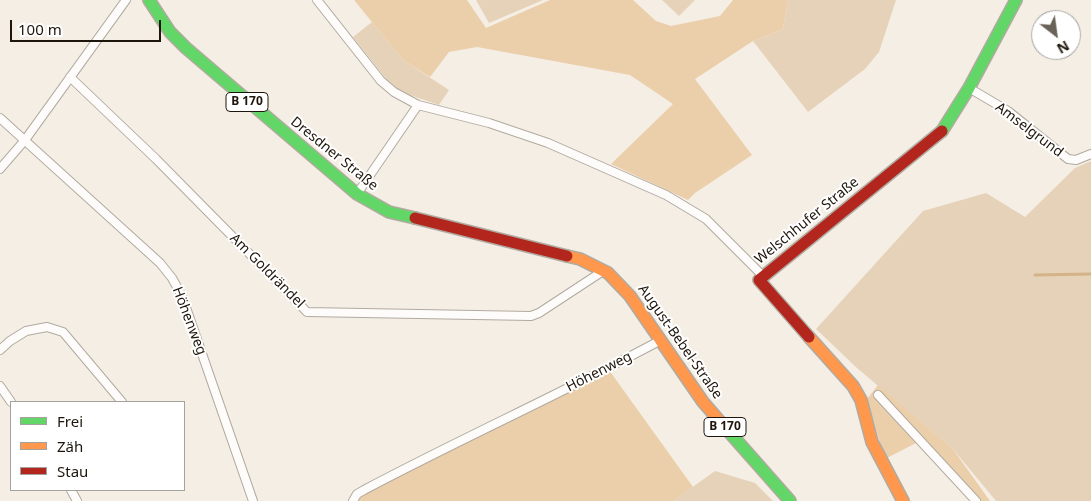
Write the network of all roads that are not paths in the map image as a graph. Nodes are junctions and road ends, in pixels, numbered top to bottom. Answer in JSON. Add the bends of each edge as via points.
{"nodes":[{"id":1,"x":126,"y":0,"type":"edge"},
{"id":2,"x":148,"y":0,"type":"edge"},
{"id":3,"x":316,"y":0,"type":"edge"},
{"id":4,"x":1016,"y":0,"type":"edge"},
{"id":5,"x":70,"y":77,"type":"junction"},
{"id":6,"x":970,"y":88,"type":"junction"},
{"id":7,"x":418,"y":105,"type":"junction"},
{"id":8,"x":0,"y":118,"type":"edge"},
{"id":9,"x":25,"y":140,"type":"junction"},
{"id":10,"x":1091,"y":154,"type":"edge"},
{"id":11,"x":0,"y":169,"type":"edge"},
{"id":12,"x":357,"y":194,"type":"junction"},
{"id":13,"x":603,"y":270,"type":"junction"},
{"id":14,"x":763,"y":276,"type":"junction"},
{"id":15,"x":661,"y":340,"type":"junction"},
{"id":16,"x":0,"y":350,"type":"edge"},
{"id":17,"x":0,"y":386,"type":"edge"},
{"id":18,"x":878,"y":395,"type":"dead end"},
{"id":19,"x":10,"y":401,"type":"edge"},
{"id":20,"x":121,"y":401,"type":"edge"},
{"id":21,"x":253,"y":501,"type":"edge"},
{"id":22,"x":353,"y":501,"type":"edge"},
{"id":23,"x":790,"y":501,"type":"edge"},
{"id":24,"x":903,"y":501,"type":"edge"},
{"id":25,"x":976,"y":501,"type":"edge"}],
"edges":[{"from":1,"to":5,"type":"street"},
{"from":2,"to":12,"type":"main road","name":"Dresdner Straße","number":"B 170","via":[[170,32],[186,48]]},
{"from":3,"to":7,"type":"street","via":[[381,81]]},
{"from":4,"to":6,"type":"main road","name":"Welschhufer Straße"},
{"from":5,"to":9,"type":"street"},
{"from":5,"to":13,"type":"street","name":"Am Goldrändel","via":[[307,312],[531,316]]},
{"from":6,"to":10,"type":"street","name":"Amselgrund","via":[[1008,112],[1068,160]]},
{"from":6,"to":14,"type":"main road","name":"Welschhufer Straße","via":[[942,131]]},
{"from":7,"to":12,"type":"street"},
{"from":7,"to":14,"type":"street","via":[[472,118],[548,143],[666,195],[706,219]]},
{"from":8,"to":9,"type":"street","name":"Höhenweg"},
{"from":9,"to":11,"type":"street"},
{"from":9,"to":21,"type":"street","name":"Höhenweg","via":[[172,278],[182,296]]},
{"from":12,"to":13,"type":"main road","name":"Dresdner Straße","number":"B 170","via":[[389,212],[580,259]]},
{"from":13,"to":15,"type":"main road","name":"August-Bebel-Straße","number":"B 170","via":[[630,296]]},
{"from":14,"to":24,"type":"main road","name":"Welschhufer Straße","via":[[759,280],[829,358],[861,400],[872,442]]},
{"from":15,"to":22,"type":"street","name":"Höhenweg","via":[[372,485],[357,494]]},
{"from":15,"to":23,"type":"main road","name":"August-Bebel-Straße","number":"B 170","via":[[703,402]]},
{"from":16,"to":20,"type":"street","via":[[26,331],[47,328],[63,332]]},
{"from":17,"to":19,"type":"street"},
{"from":18,"to":25,"type":"street"}]}
